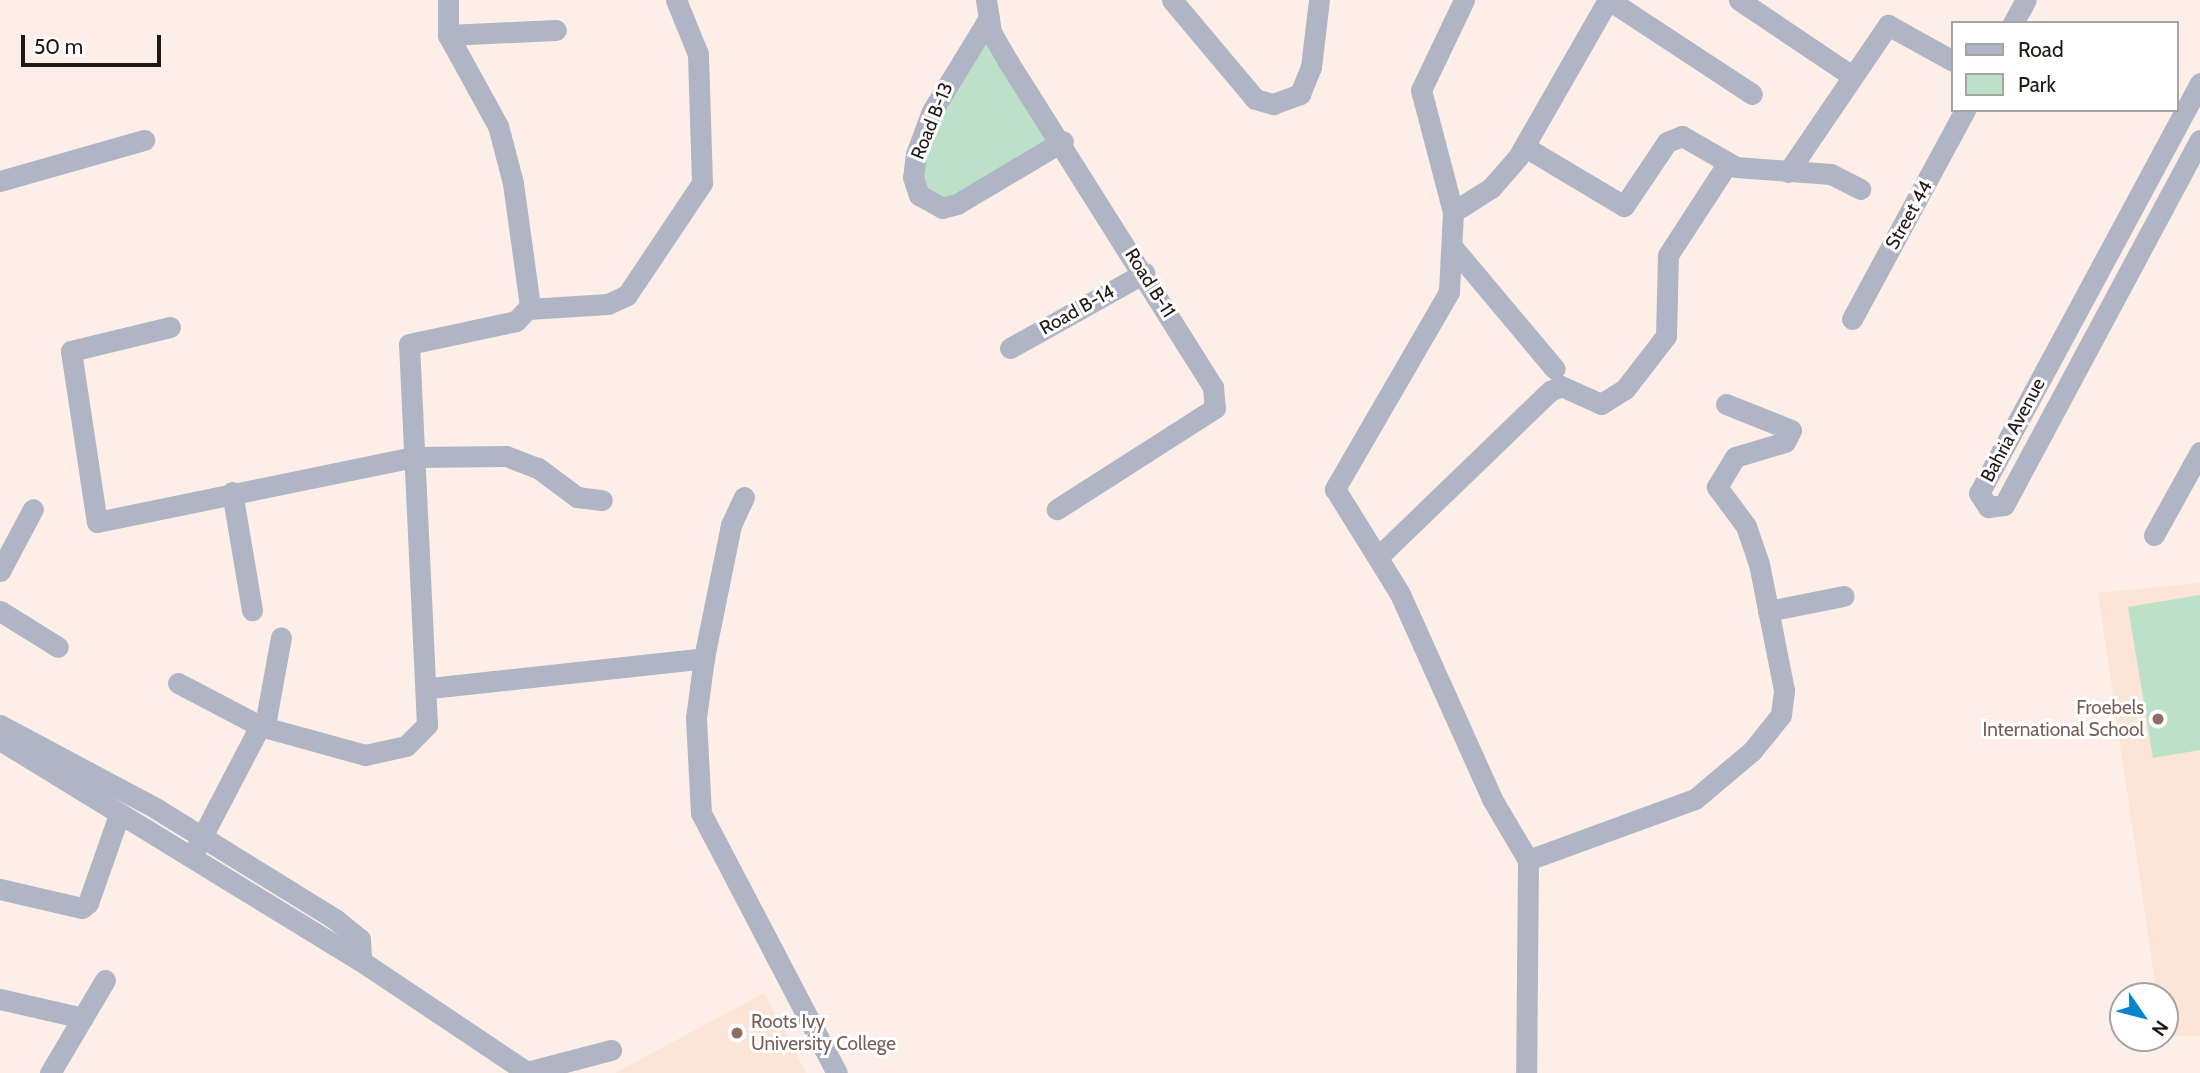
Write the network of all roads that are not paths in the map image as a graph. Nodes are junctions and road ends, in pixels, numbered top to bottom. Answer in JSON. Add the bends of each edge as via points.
{"nodes":[{"id":1,"x":448,"y":0,"type":"edge"},
{"id":2,"x":676,"y":0,"type":"edge"},
{"id":3,"x":1172,"y":0,"type":"edge"},
{"id":4,"x":1319,"y":0,"type":"edge"},
{"id":5,"x":1464,"y":0,"type":"edge"},
{"id":6,"x":1608,"y":0,"type":"edge"},
{"id":7,"x":1739,"y":0,"type":"edge"},
{"id":8,"x":2026,"y":0,"type":"edge"},
{"id":9,"x":987,"y":9,"type":"edge"},
{"id":10,"x":2014,"y":21,"type":"edge"},
{"id":11,"x":556,"y":30,"type":"dead end"},
{"id":12,"x":448,"y":34,"type":"junction"},
{"id":13,"x":1952,"y":60,"type":"edge"},
{"id":14,"x":1852,"y":76,"type":"junction"},
{"id":15,"x":2200,"y":83,"type":"edge"},
{"id":16,"x":1752,"y":94,"type":"dead end"},
{"id":17,"x":1964,"y":112,"type":"edge"},
{"id":18,"x":144,"y":140,"type":"dead end"},
{"id":19,"x":2200,"y":140,"type":"edge"},
{"id":20,"x":1063,"y":141,"type":"junction"},
{"id":21,"x":1525,"y":147,"type":"junction"},
{"id":22,"x":1727,"y":164,"type":"junction"},
{"id":23,"x":1788,"y":172,"type":"junction"},
{"id":24,"x":0,"y":181,"type":"edge"},
{"id":25,"x":1860,"y":189,"type":"dead end"},
{"id":26,"x":1453,"y":212,"type":"junction"},
{"id":27,"x":1455,"y":250,"type":"junction"},
{"id":28,"x":1144,"y":273,"type":"junction"},
{"id":29,"x":528,"y":309,"type":"junction"},
{"id":30,"x":1852,"y":319,"type":"dead end"},
{"id":31,"x":170,"y":327,"type":"dead end"},
{"id":32,"x":1010,"y":348,"type":"dead end"},
{"id":33,"x":1555,"y":369,"type":"dead end"},
{"id":34,"x":1726,"y":404,"type":"dead end"},
{"id":35,"x":2200,"y":452,"type":"edge"},
{"id":36,"x":414,"y":457,"type":"junction"},
{"id":37,"x":232,"y":492,"type":"junction"},
{"id":38,"x":744,"y":497,"type":"dead end"},
{"id":39,"x":602,"y":500,"type":"dead end"},
{"id":40,"x":33,"y":509,"type":"dead end"},
{"id":41,"x":1057,"y":509,"type":"dead end"},
{"id":42,"x":2154,"y":536,"type":"dead end"},
{"id":43,"x":1378,"y":557,"type":"junction"},
{"id":44,"x":0,"y":571,"type":"edge"},
{"id":45,"x":1844,"y":596,"type":"dead end"},
{"id":46,"x":252,"y":610,"type":"dead end"},
{"id":47,"x":0,"y":611,"type":"edge"},
{"id":48,"x":1768,"y":611,"type":"junction"},
{"id":49,"x":281,"y":637,"type":"dead end"},
{"id":50,"x":58,"y":647,"type":"dead end"},
{"id":51,"x":704,"y":658,"type":"junction"},
{"id":52,"x":178,"y":684,"type":"dead end"},
{"id":53,"x":430,"y":688,"type":"junction"},
{"id":54,"x":0,"y":725,"type":"edge"},
{"id":55,"x":262,"y":726,"type":"junction"},
{"id":56,"x":0,"y":740,"type":"edge"},
{"id":57,"x":119,"y":815,"type":"junction"},
{"id":58,"x":202,"y":836,"type":"junction"},
{"id":59,"x":192,"y":856,"type":"junction"},
{"id":60,"x":1528,"y":860,"type":"junction"},
{"id":61,"x":0,"y":889,"type":"edge"},
{"id":62,"x":361,"y":961,"type":"junction"},
{"id":63,"x":105,"y":980,"type":"dead end"},
{"id":64,"x":0,"y":999,"type":"edge"},
{"id":65,"x":83,"y":1018,"type":"junction"},
{"id":66,"x":611,"y":1051,"type":"dead end"},
{"id":67,"x":50,"y":1073,"type":"edge"},
{"id":68,"x":528,"y":1073,"type":"edge"},
{"id":69,"x":837,"y":1073,"type":"edge"},
{"id":70,"x":1526,"y":1073,"type":"edge"}],
"edges":[{"from":1,"to":12,"type":"street"},
{"from":2,"to":29,"type":"street","via":[[698,54],[702,183],[627,295],[608,304]]},
{"from":3,"to":4,"type":"street","via":[[1255,99],[1273,104],[1300,94],[1311,67]]},
{"from":5,"to":26,"type":"street","via":[[1421,90]]},
{"from":6,"to":16,"type":"street"},
{"from":6,"to":21,"type":"street"},
{"from":7,"to":14,"type":"street"},
{"from":8,"to":10,"type":"street"},
{"from":9,"to":20,"type":"street","name":"Road B-11","via":[[1009,63]]},
{"from":9,"to":20,"type":"street","name":"Road B-13","via":[[924,133],[913,177],[919,195],[942,208],[957,204]]},
{"from":11,"to":12,"type":"street"},
{"from":12,"to":29,"type":"street","via":[[498,126],[513,183]]},
{"from":13,"to":14,"type":"street","via":[[1888,25]]},
{"from":14,"to":23,"type":"street"},
{"from":15,"to":19,"type":"street","name":"Bahria Avenue","via":[[1979,493],[1988,507],[2004,505]]},
{"from":17,"to":30,"type":"street","name":"Street 44"},
{"from":18,"to":24,"type":"street"},
{"from":20,"to":28,"type":"street","name":"Road B-11"},
{"from":21,"to":22,"type":"street","via":[[1624,206],[1667,142],[1676,138]]},
{"from":21,"to":26,"type":"street","via":[[1491,188]]},
{"from":22,"to":23,"type":"street"},
{"from":22,"to":43,"type":"street","via":[[1668,256],[1666,336],[1625,389],[1601,404],[1561,386],[1550,391]]},
{"from":23,"to":25,"type":"street","via":[[1831,174]]},
{"from":26,"to":27,"type":"street"},
{"from":27,"to":33,"type":"street"},
{"from":27,"to":43,"type":"street","via":[[1437,320],[1335,489]]},
{"from":28,"to":32,"type":"street","name":"Road B-14"},
{"from":28,"to":41,"type":"street","name":"Road B-11","via":[[1207,376],[1215,408]]},
{"from":29,"to":36,"type":"street","via":[[516,321],[409,344]]},
{"from":31,"to":37,"type":"street","via":[[71,352],[97,522]]},
{"from":34,"to":48,"type":"street","via":[[1791,430],[1785,442],[1735,457],[1717,487],[1750,536]]},
{"from":35,"to":42,"type":"street"},
{"from":36,"to":37,"type":"street"},
{"from":36,"to":39,"type":"street","via":[[506,456],[538,468],[576,497]]},
{"from":36,"to":53,"type":"street"},
{"from":37,"to":46,"type":"street"},
{"from":38,"to":51,"type":"street","via":[[732,525]]},
{"from":40,"to":44,"type":"street"},
{"from":43,"to":60,"type":"street","via":[[1420,633],[1492,799]]},
{"from":45,"to":48,"type":"street"},
{"from":47,"to":50,"type":"street"},
{"from":48,"to":60,"type":"street","via":[[1784,690],[1781,715],[1752,751],[1715,784],[1668,813]]},
{"from":49,"to":55,"type":"street"},
{"from":51,"to":53,"type":"street"},
{"from":51,"to":69,"type":"street","via":[[696,718],[701,813]]},
{"from":52,"to":55,"type":"street"},
{"from":53,"to":55,"type":"street","via":[[427,724],[420,734],[406,746],[380,752],[332,750]]},
{"from":54,"to":58,"type":"street"},
{"from":55,"to":58,"type":"street"},
{"from":56,"to":57,"type":"street"},
{"from":57,"to":59,"type":"street"},
{"from":57,"to":61,"type":"street","via":[[89,903],[82,908]]},
{"from":58,"to":59,"type":"street"},
{"from":58,"to":62,"type":"street","via":[[335,919],[360,939]]},
{"from":59,"to":62,"type":"street"},
{"from":60,"to":70,"type":"street"},
{"from":62,"to":68,"type":"street"},
{"from":63,"to":65,"type":"street"},
{"from":64,"to":65,"type":"street"},
{"from":65,"to":67,"type":"street"},
{"from":66,"to":68,"type":"street"}]}
